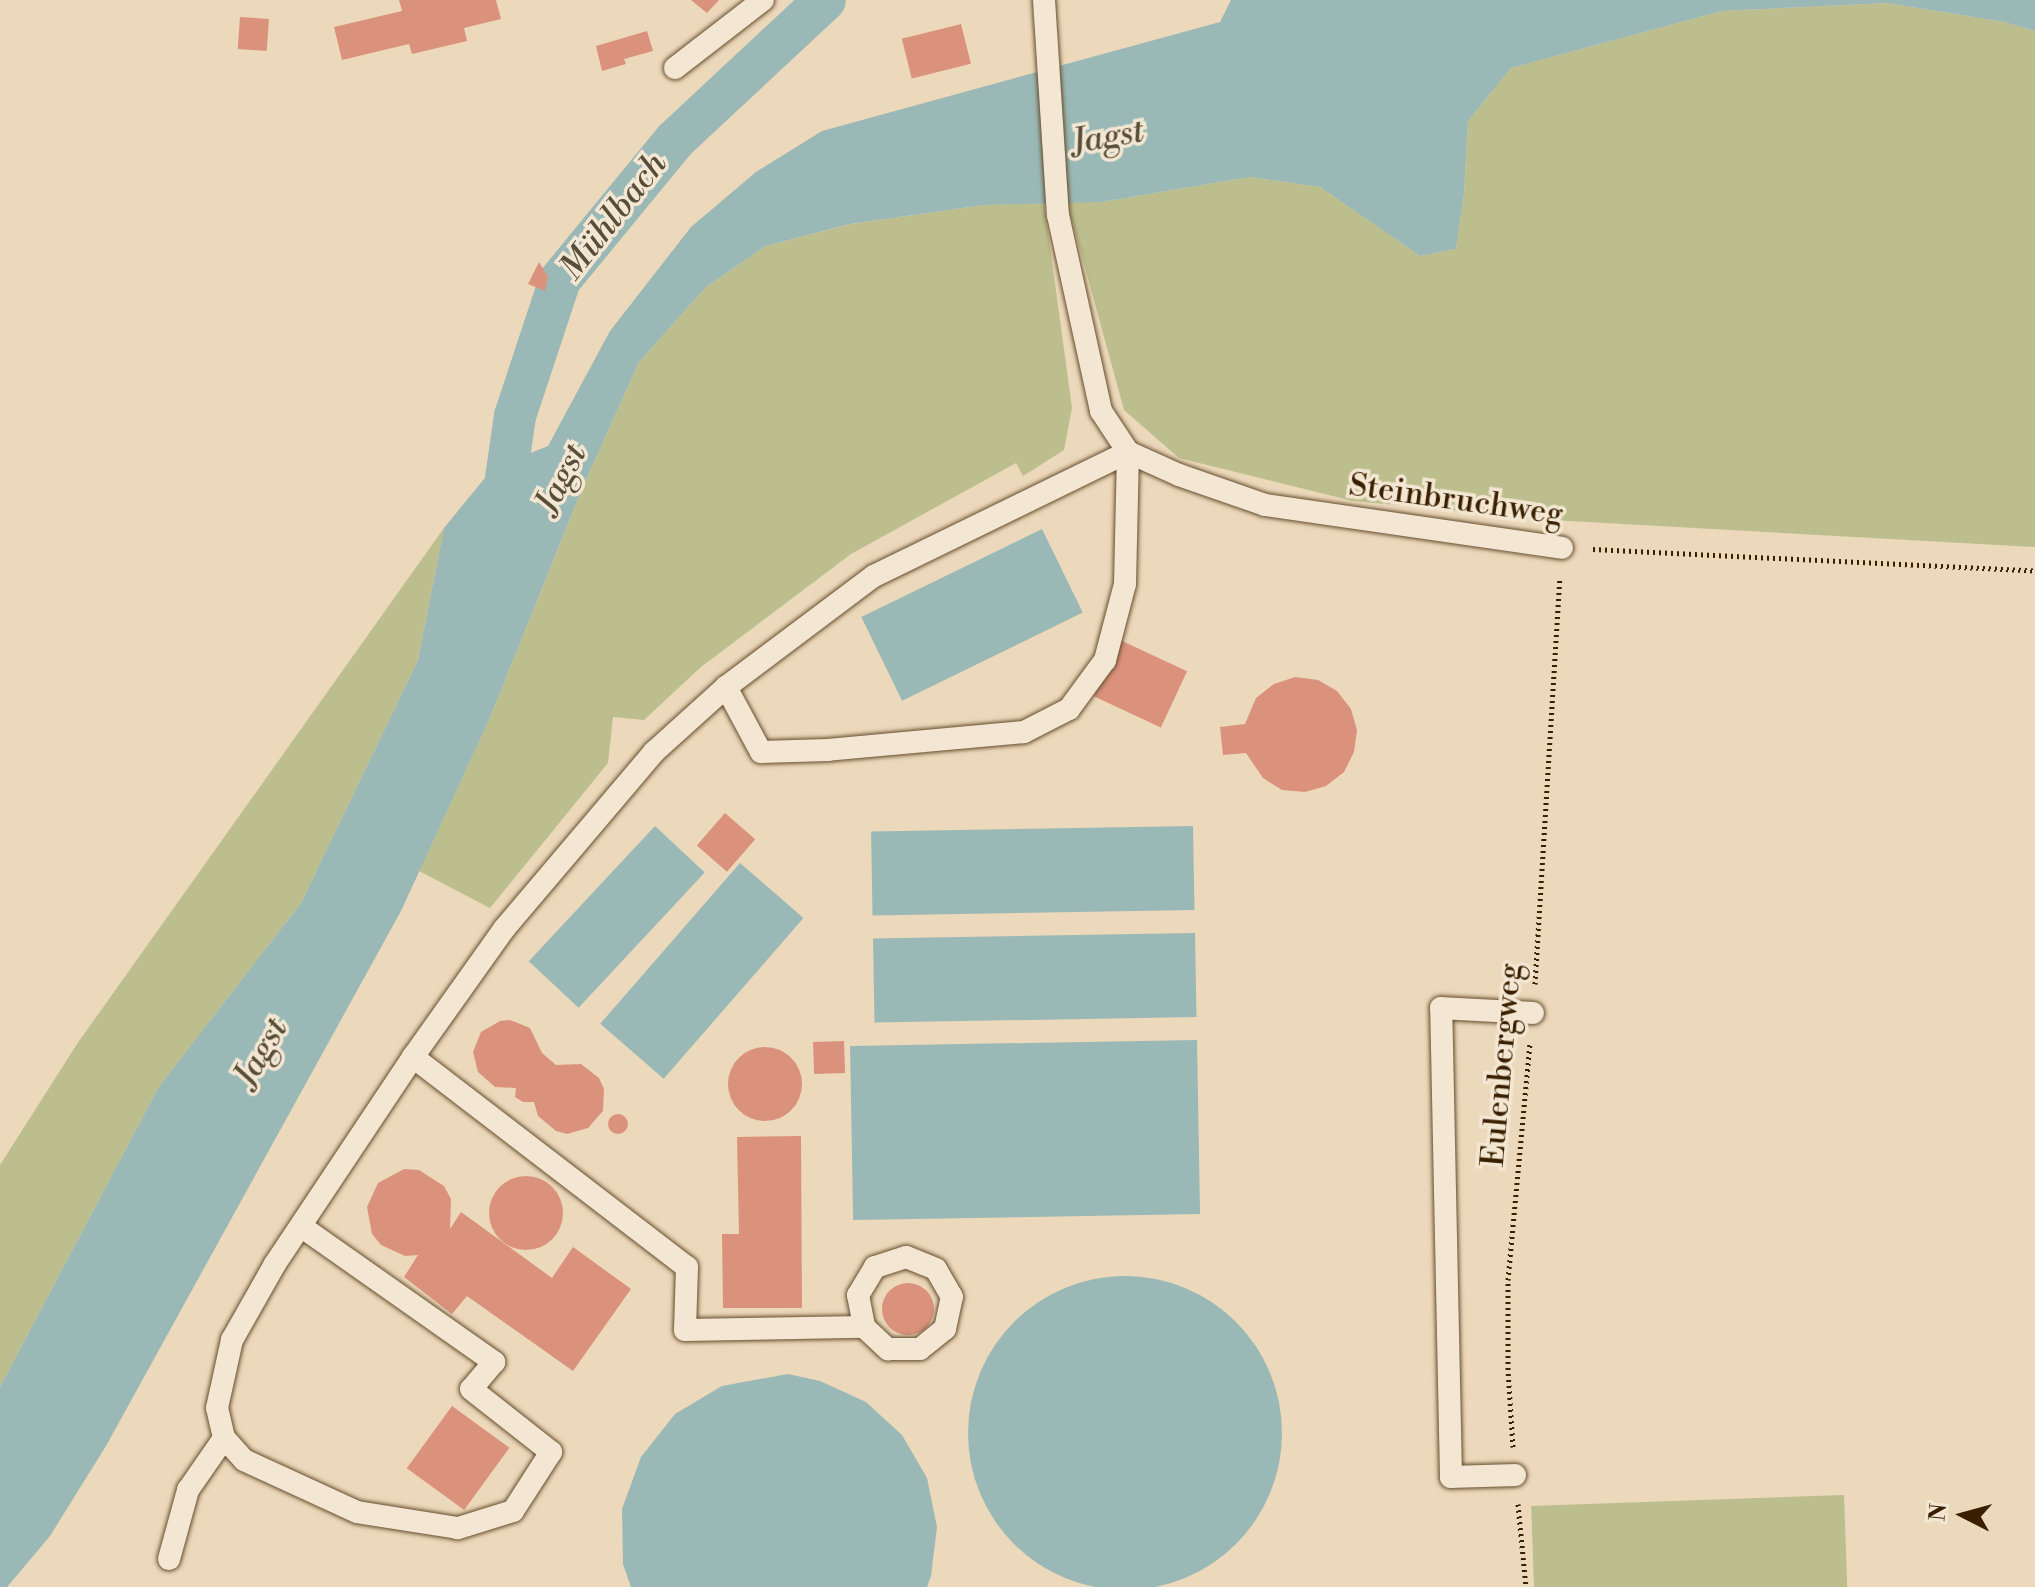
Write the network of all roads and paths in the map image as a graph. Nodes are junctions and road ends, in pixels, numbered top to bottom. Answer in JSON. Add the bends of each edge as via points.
{"nodes":[{"id":1,"x":763,"y":0,"type":"edge"},
{"id":2,"x":1044,"y":0,"type":"edge"},
{"id":3,"x":675,"y":68,"type":"dead end"},
{"id":4,"x":1128,"y":452,"type":"junction"},
{"id":5,"x":1562,"y":548,"type":"junction"},
{"id":6,"x":2035,"y":571,"type":"edge"},
{"id":7,"x":726,"y":687,"type":"junction"},
{"id":8,"x":1533,"y":1013,"type":"junction"},
{"id":9,"x":413,"y":1057,"type":"junction"},
{"id":10,"x":302,"y":1227,"type":"junction"},
{"id":11,"x":864,"y":1327,"type":"junction"},
{"id":12,"x":224,"y":1438,"type":"junction"},
{"id":13,"x":1515,"y":1475,"type":"junction"},
{"id":14,"x":169,"y":1559,"type":"dead end"},
{"id":15,"x":1526,"y":1587,"type":"edge"}],
"edges":[{"from":1,"to":3,"type":"lane"},
{"from":2,"to":4,"type":"lane","via":[[1058,215],[1101,411]]},
{"from":4,"to":5,"type":"lane","name":"Steinbruchweg","via":[[1265,505]]},
{"from":4,"to":7,"type":"lane","via":[[874,576]]},
{"from":4,"to":7,"type":"lane","via":[[1125,584],[1105,660],[1069,709],[1024,732],[761,752]]},
{"from":5,"to":6,"type":"path","name":"Steinbruchweg"},
{"from":5,"to":8,"type":"path","name":"Eulenbergweg"},
{"from":7,"to":9,"type":"lane","via":[[654,752],[579,837],[504,929]]},
{"from":8,"to":13,"type":"path","name":"Eulenbergweg","via":[[1508,1280]]},
{"from":8,"to":13,"type":"lane","via":[[1441,1008],[1451,1477]]},
{"from":9,"to":10,"type":"lane"},
{"from":9,"to":11,"type":"lane","via":[[687,1267],[685,1330]]},
{"from":10,"to":12,"type":"lane","via":[[232,1340],[217,1408]]},
{"from":10,"to":12,"type":"lane","via":[[494,1362],[471,1389],[551,1452],[513,1511],[458,1528],[357,1512],[244,1460]]},
{"from":11,"to":11,"type":"lane","via":[[888,1349],[920,1349],[945,1329],[952,1297],[936,1269],[906,1257],[875,1267],[858,1295]]},
{"from":12,"to":14,"type":"lane","via":[[188,1490]]},
{"from":13,"to":15,"type":"path","name":"Eulenbergweg"}]}
